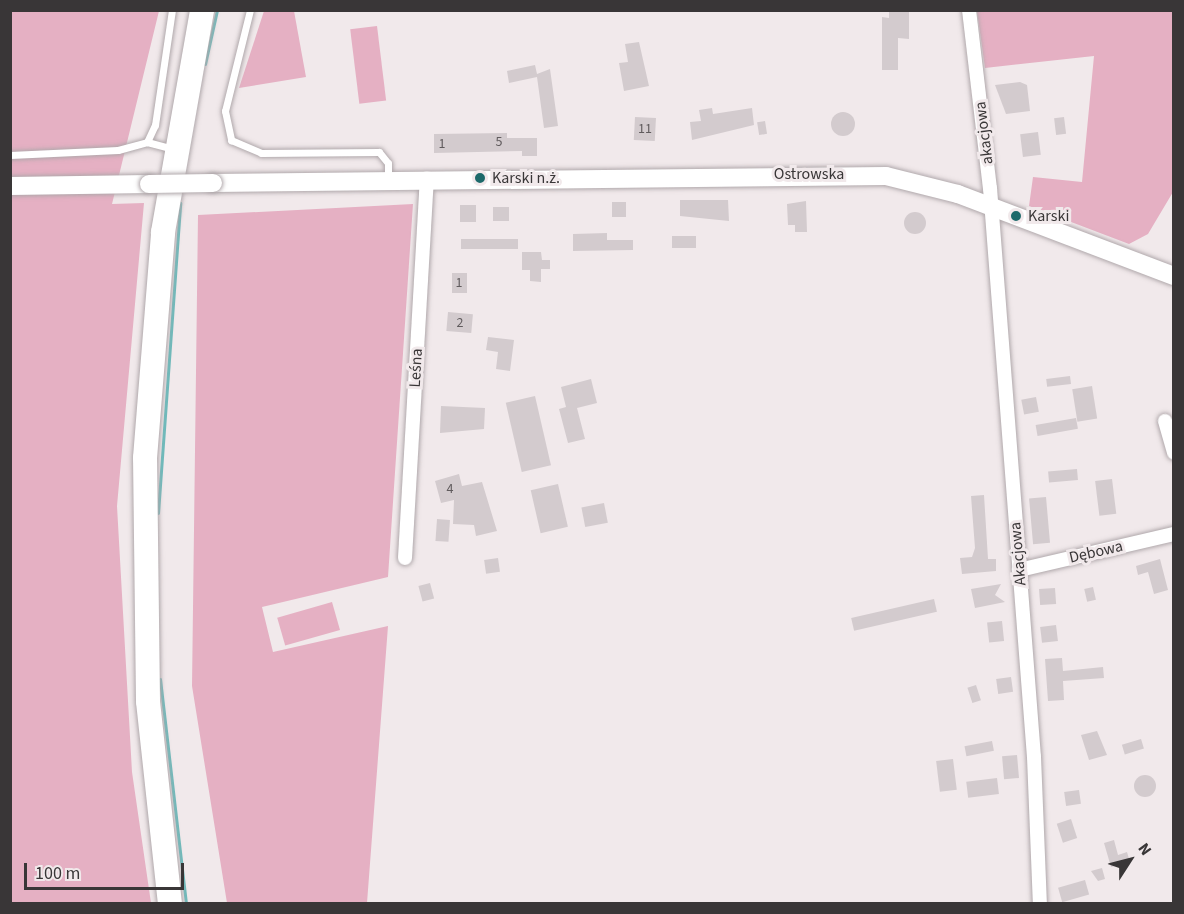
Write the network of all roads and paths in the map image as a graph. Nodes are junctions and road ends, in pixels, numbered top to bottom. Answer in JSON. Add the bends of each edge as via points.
{"nodes":[{"id":1,"x":172,"y":10,"type":"edge"},
{"id":2,"x":202,"y":10,"type":"edge"},
{"id":3,"x":250,"y":10,"type":"edge"},
{"id":4,"x":969,"y":10,"type":"edge"},
{"id":5,"x":147,"y":142,"type":"junction"},
{"id":6,"x":176,"y":149,"type":"junction"},
{"id":7,"x":10,"y":155,"type":"edge"},
{"id":8,"x":427,"y":179,"type":"junction"},
{"id":9,"x":388,"y":180,"type":"junction"},
{"id":10,"x":10,"y":186,"type":"edge"},
{"id":11,"x":990,"y":206,"type":"junction"},
{"id":12,"x":1173,"y":276,"type":"edge"},
{"id":13,"x":1165,"y":421,"type":"dead end"},
{"id":14,"x":1173,"y":453,"type":"edge"},
{"id":15,"x":1173,"y":534,"type":"edge"},
{"id":16,"x":405,"y":558,"type":"dead end"},
{"id":17,"x":1019,"y":570,"type":"junction"},
{"id":18,"x":170,"y":903,"type":"edge"},
{"id":19,"x":1040,"y":903,"type":"edge"}],
"edges":[{"from":1,"to":5,"type":"lane","via":[[154,125]]},
{"from":2,"to":6,"type":"highway"},
{"from":3,"to":9,"type":"lane","via":[[225,111],[231,140],[261,153],[379,152],[388,163]]},
{"from":4,"to":11,"type":"street","name":"akacjowa"},
{"from":5,"to":6,"type":"lane"},
{"from":5,"to":7,"type":"lane","via":[[118,150]]},
{"from":6,"to":18,"type":"highway","via":[[150,360],[143,547],[148,701]]},
{"from":8,"to":9,"type":"street","name":"Ostrowska"},
{"from":8,"to":11,"type":"street","name":"Ostrowska","via":[[886,176]]},
{"from":8,"to":16,"type":"street","name":"Leśna"},
{"from":9,"to":10,"type":"street","name":"Ostrowska","bridge":true},
{"from":11,"to":12,"type":"street","name":"Ostrowska"},
{"from":11,"to":17,"type":"street","name":"Akacjowa"},
{"from":13,"to":14,"type":"street"},
{"from":15,"to":17,"type":"street","name":"Dębowa"},
{"from":17,"to":19,"type":"street","name":"Akacjowa"}]}
